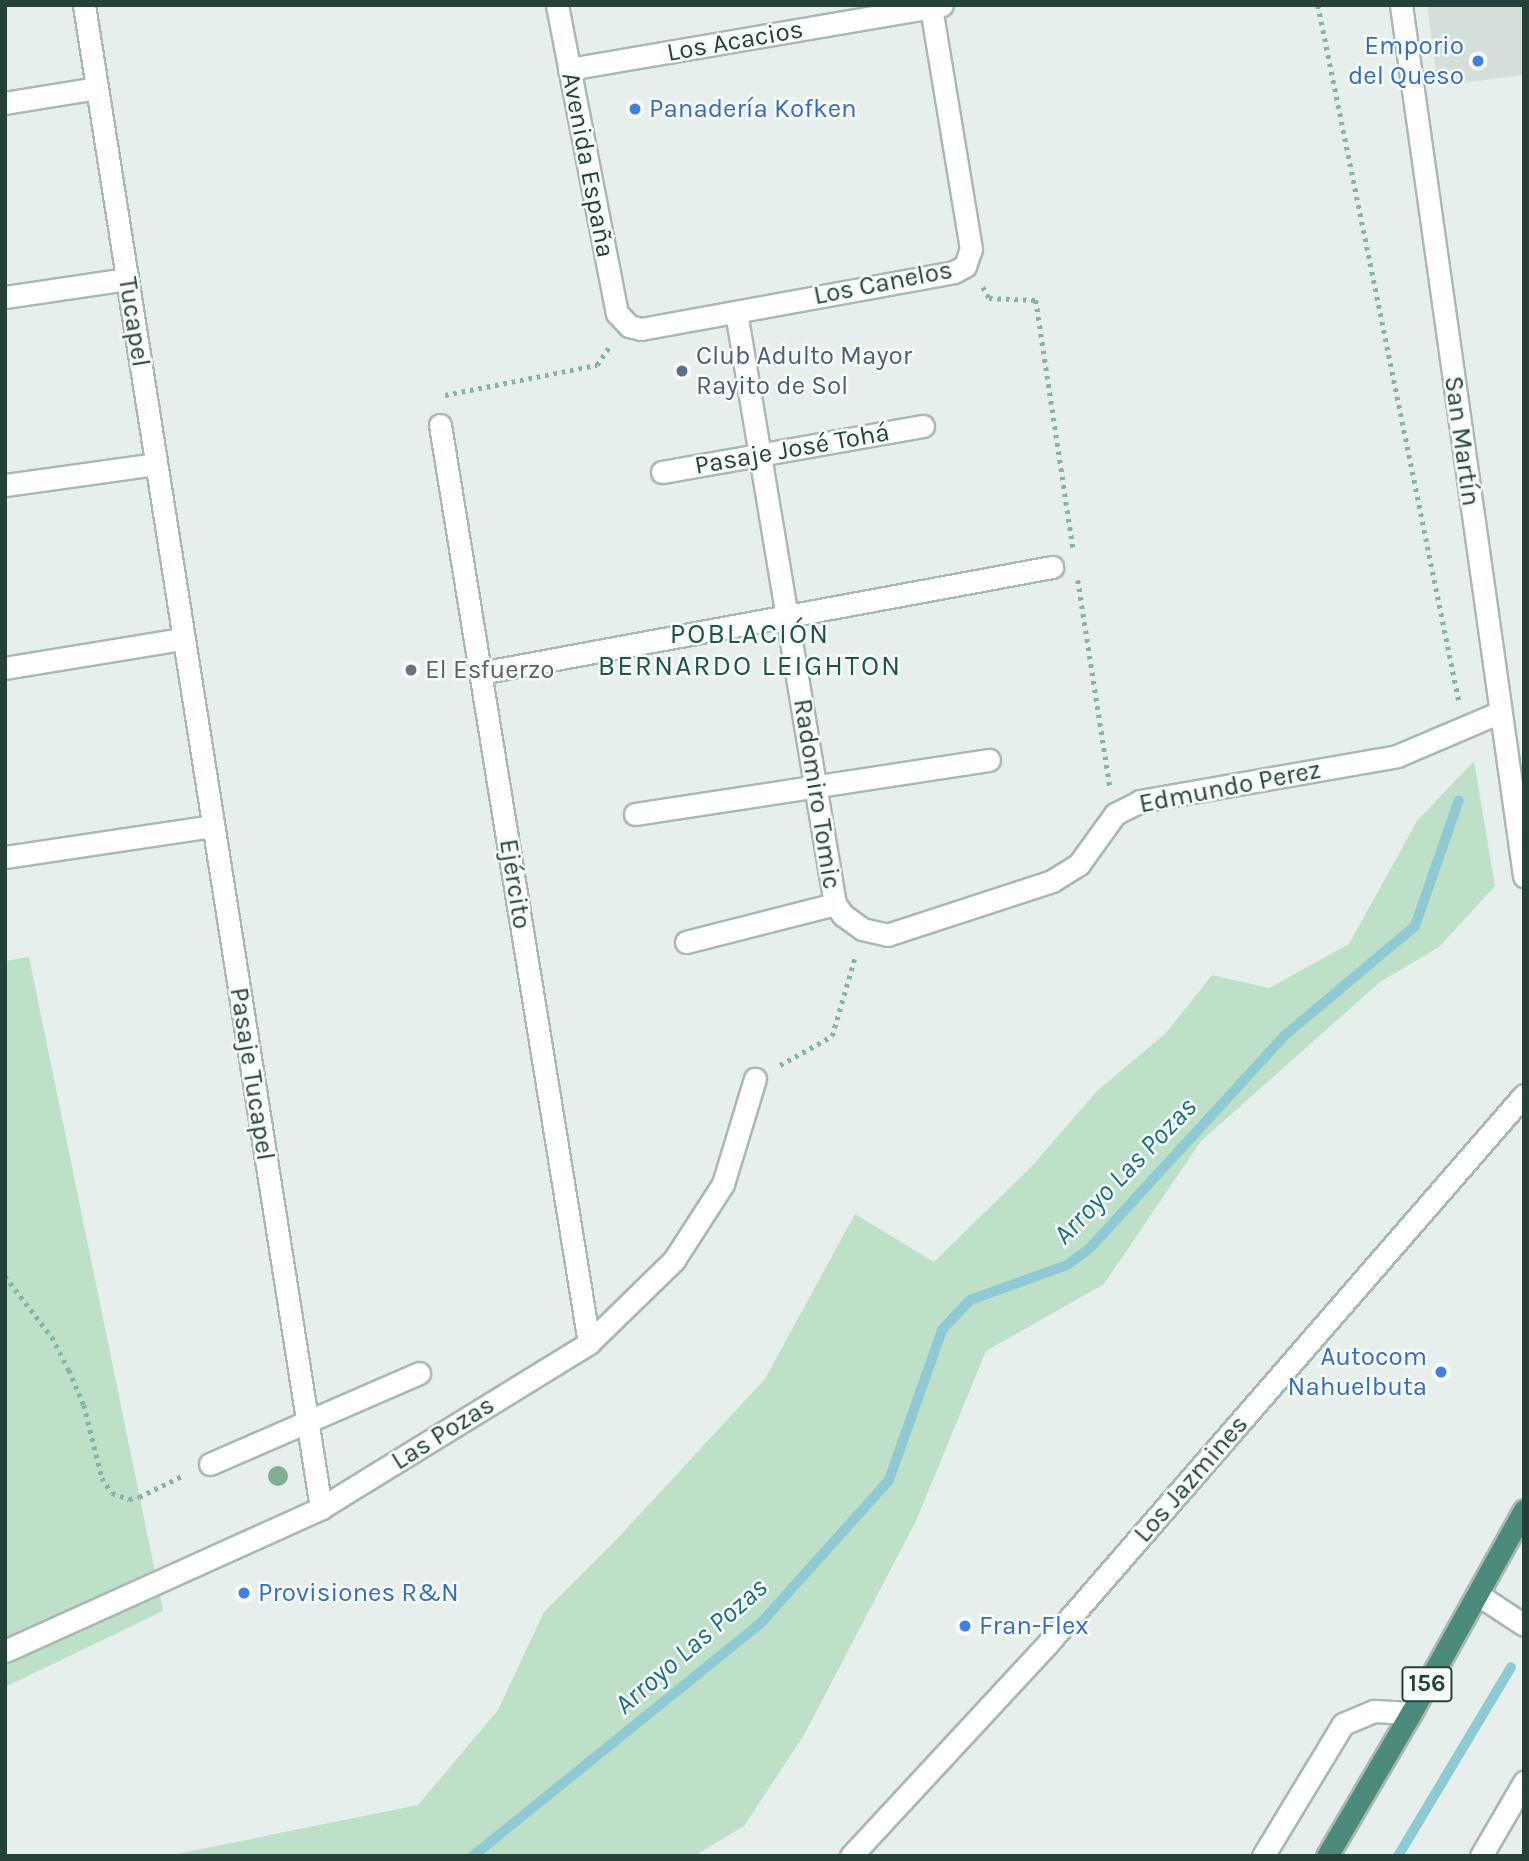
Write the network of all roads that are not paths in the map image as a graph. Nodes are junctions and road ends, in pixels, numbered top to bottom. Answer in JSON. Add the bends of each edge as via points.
{"nodes":[{"id":1,"x":84,"y":5,"type":"edge"},
{"id":2,"x":557,"y":5,"type":"edge"},
{"id":3,"x":1401,"y":5,"type":"edge"},
{"id":4,"x":936,"y":6,"type":"edge"},
{"id":5,"x":569,"y":69,"type":"junction"},
{"id":6,"x":97,"y":88,"type":"junction"},
{"id":7,"x":5,"y":103,"type":"edge"},
{"id":8,"x":127,"y":279,"type":"junction"},
{"id":9,"x":5,"y":297,"type":"edge"},
{"id":10,"x":736,"y":312,"type":"junction"},
{"id":11,"x":624,"y":322,"type":"joint"},
{"id":12,"x":440,"y":425,"type":"road end"},
{"id":13,"x":923,"y":426,"type":"dead end"},
{"id":14,"x":760,"y":454,"type":"junction"},
{"id":15,"x":156,"y":464,"type":"junction"},
{"id":16,"x":662,"y":472,"type":"dead end"},
{"id":17,"x":5,"y":485,"type":"edge"},
{"id":18,"x":1052,"y":567,"type":"dead end"},
{"id":19,"x":787,"y":617,"type":"junction"},
{"id":20,"x":183,"y":639,"type":"junction"},
{"id":21,"x":5,"y":668,"type":"edge"},
{"id":22,"x":480,"y":673,"type":"junction"},
{"id":23,"x":1500,"y":712,"type":"junction"},
{"id":24,"x":989,"y":760,"type":"dead end"},
{"id":25,"x":816,"y":786,"type":"junction"},
{"id":26,"x":635,"y":814,"type":"dead end"},
{"id":27,"x":212,"y":825,"type":"junction"},
{"id":28,"x":5,"y":857,"type":"edge"},
{"id":29,"x":1524,"y":876,"type":"edge"},
{"id":30,"x":835,"y":904,"type":"junction"},
{"id":31,"x":686,"y":942,"type":"dead end"},
{"id":32,"x":755,"y":1079,"type":"road end"},
{"id":33,"x":1524,"y":1096,"type":"edge"},
{"id":34,"x":589,"y":1343,"type":"junction"},
{"id":35,"x":419,"y":1373,"type":"dead end"},
{"id":36,"x":307,"y":1422,"type":"junction"},
{"id":37,"x":210,"y":1464,"type":"road end"},
{"id":38,"x":321,"y":1508,"type":"junction"},
{"id":39,"x":1524,"y":1510,"type":"edge"},
{"id":40,"x":1476,"y":1594,"type":"junction"},
{"id":41,"x":1524,"y":1625,"type":"edge"},
{"id":42,"x":5,"y":1651,"type":"edge"},
{"id":43,"x":1412,"y":1713,"type":"junction"},
{"id":44,"x":1524,"y":1782,"type":"edge"},
{"id":45,"x":851,"y":1856,"type":"edge"},
{"id":46,"x":1263,"y":1856,"type":"edge"},
{"id":47,"x":1327,"y":1856,"type":"edge"},
{"id":48,"x":1481,"y":1856,"type":"edge"}],
"edges":[{"from":1,"to":6,"type":"street","name":"Tucapel"},
{"from":2,"to":5,"type":"street","name":"Avenida España"},
{"from":3,"to":23,"type":"street","name":"San Martín"},
{"from":4,"to":5,"type":"street","name":"Los Acacios"},
{"from":4,"to":10,"type":"street","name":"Los Canelos","via":[[971,249],[968,262],[958,271]]},
{"from":5,"to":11,"type":"street","name":"Avenida España","via":[[615,307]]},
{"from":6,"to":7,"type":"street"},
{"from":6,"to":8,"type":"street","name":"Tucapel"},
{"from":8,"to":9,"type":"street"},
{"from":8,"to":15,"type":"street","name":"Tucapel"},
{"from":10,"to":11,"type":"street","name":"Los Canelos","via":[[641,329]]},
{"from":10,"to":14,"type":"street","name":"Radomiro Tomic"},
{"from":12,"to":22,"type":"street","name":"Ejército"},
{"from":13,"to":14,"type":"street","name":"Pasaje José Tohá"},
{"from":14,"to":16,"type":"street","name":"Pasaje José Tohá"},
{"from":14,"to":19,"type":"street","name":"Radomiro Tomic"},
{"from":15,"to":17,"type":"street"},
{"from":15,"to":20,"type":"street","name":"Tucapel"},
{"from":18,"to":19,"type":"street"},
{"from":19,"to":22,"type":"street"},
{"from":19,"to":25,"type":"street","name":"Radomiro Tomic"},
{"from":20,"to":21,"type":"street"},
{"from":20,"to":27,"type":"street","name":"Pasaje Tucapel"},
{"from":22,"to":34,"type":"street","name":"Ejército"},
{"from":23,"to":29,"type":"street","name":"San Martín"},
{"from":23,"to":30,"type":"street","name":"Edmundo Perez","via":[[1397,756],[1140,801],[1115,814],[1079,864],[1052,881],[887,934],[862,929]]},
{"from":24,"to":25,"type":"street"},
{"from":25,"to":26,"type":"street"},
{"from":25,"to":30,"type":"street","name":"Radomiro Tomic"},
{"from":27,"to":28,"type":"street"},
{"from":27,"to":36,"type":"street","name":"Pasaje Tucapel"},
{"from":30,"to":31,"type":"street"},
{"from":32,"to":34,"type":"street","name":"Las Pozas","via":[[723,1184],[674,1260]]},
{"from":33,"to":45,"type":"street","name":"Los Jazmines","via":[[1049,1642]]},
{"from":34,"to":38,"type":"street","name":"Las Pozas"},
{"from":35,"to":36,"type":"street"},
{"from":36,"to":37,"type":"street"},
{"from":36,"to":38,"type":"street","name":"Pasaje Tucapel"},
{"from":38,"to":42,"type":"street","name":"Las Pozas"},
{"from":39,"to":40,"type":"highway","number":"156"},
{"from":40,"to":41,"type":"street"},
{"from":40,"to":43,"type":"highway","number":"156"},
{"from":43,"to":46,"type":"street","via":[[1374,1711],[1343,1724]]},
{"from":43,"to":47,"type":"highway","number":"156"},
{"from":44,"to":48,"type":"street"}]}
